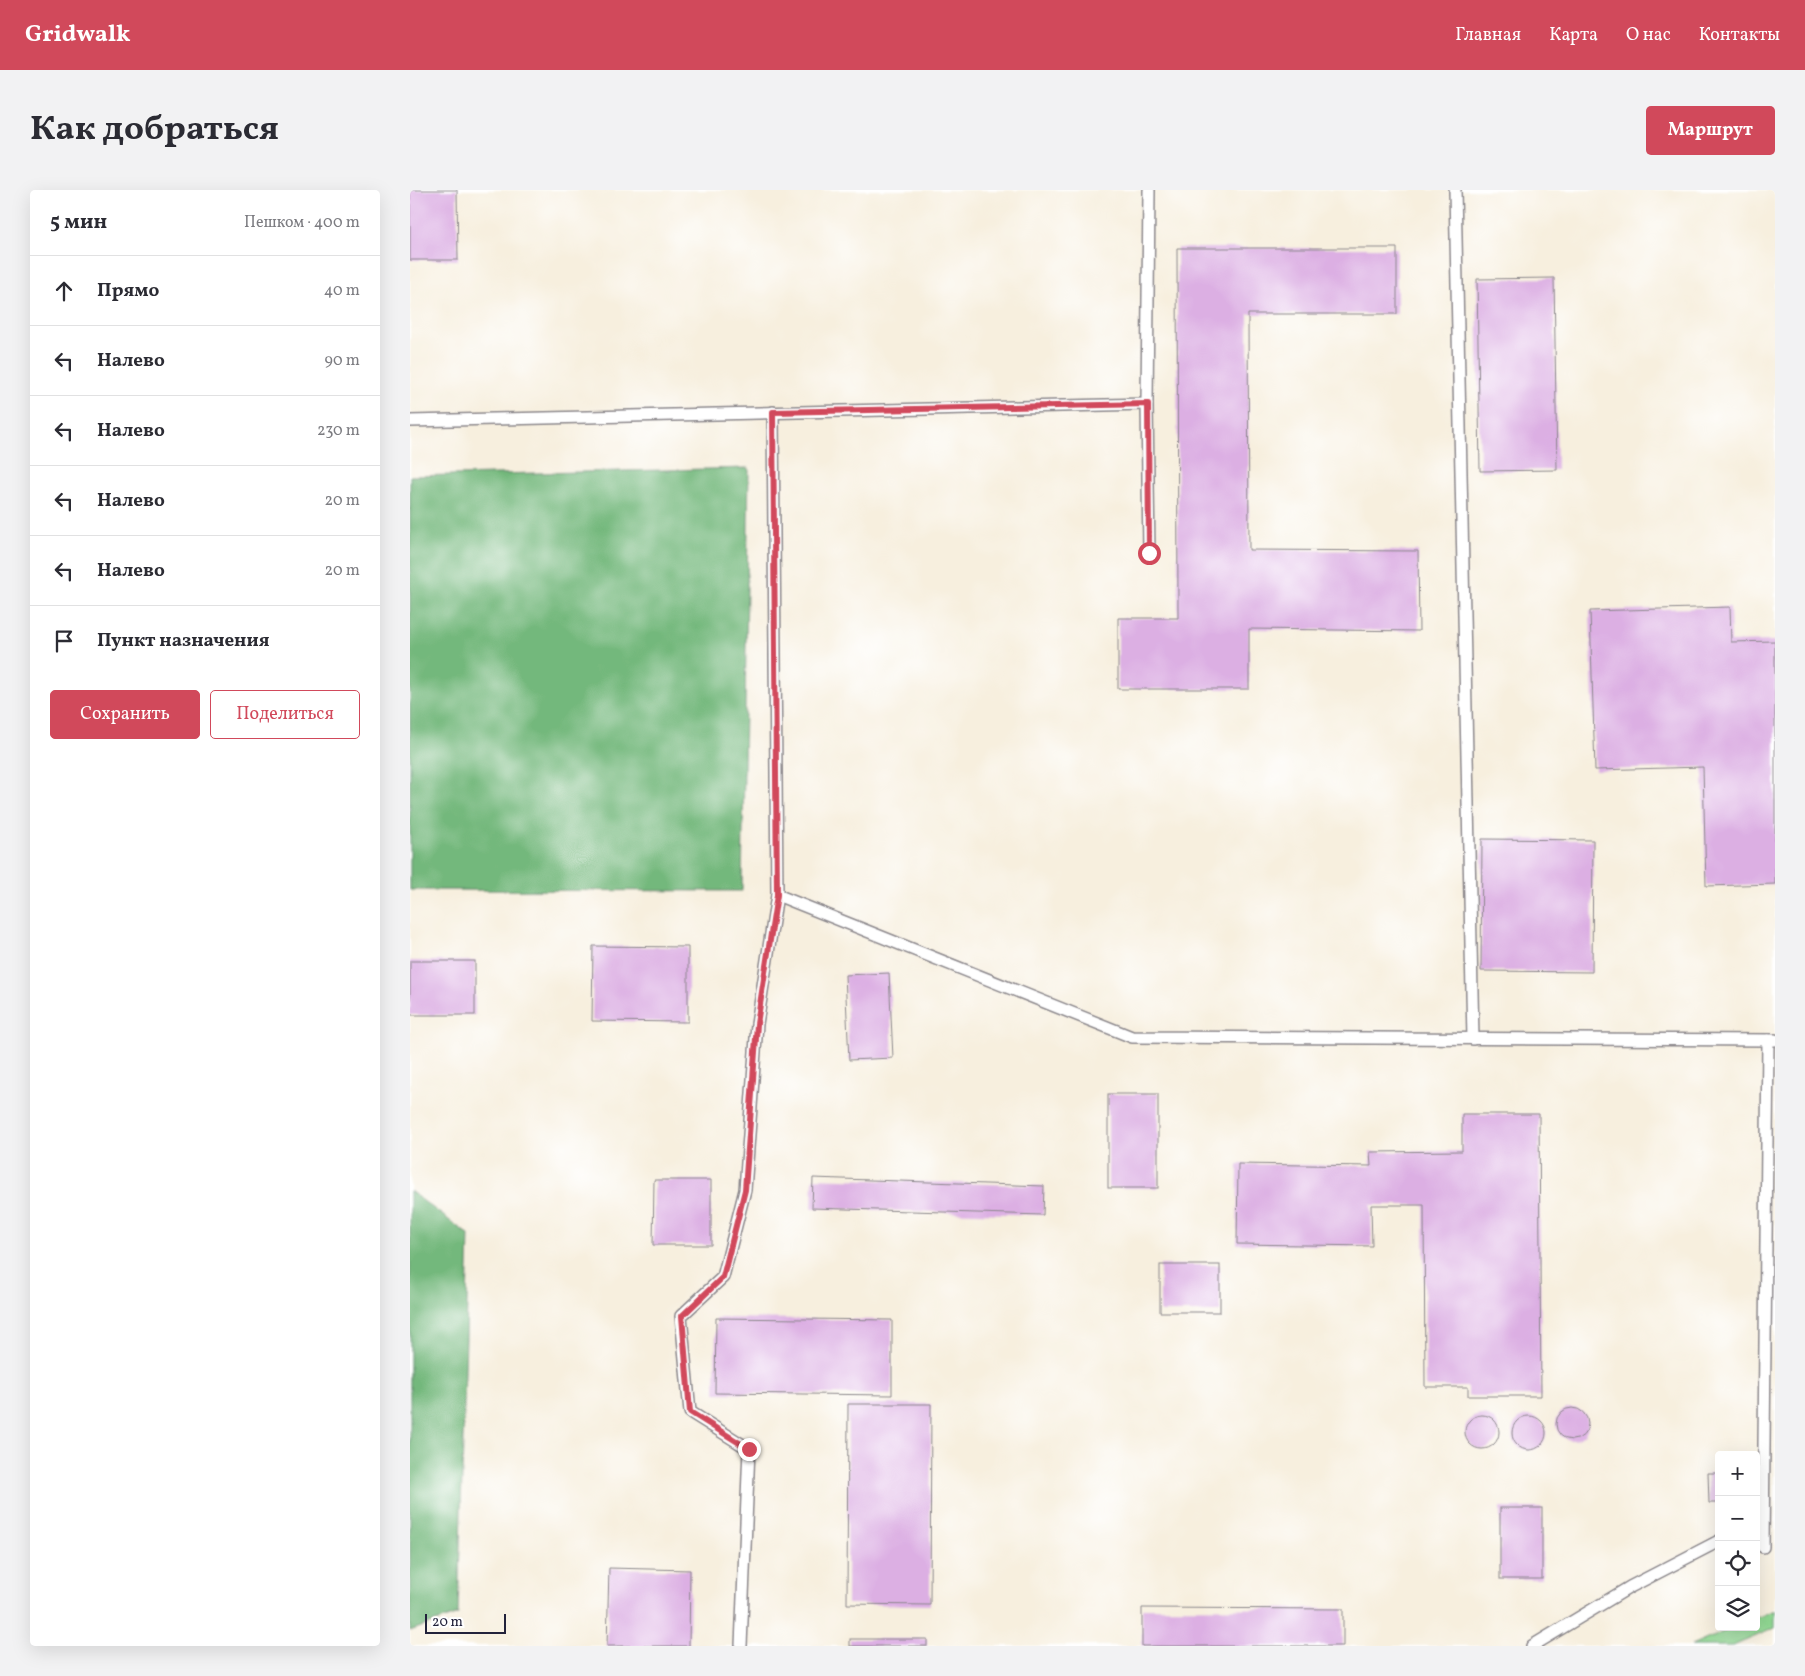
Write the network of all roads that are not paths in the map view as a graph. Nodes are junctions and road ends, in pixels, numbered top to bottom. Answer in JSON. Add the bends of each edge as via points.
{"nodes":[{"id":1,"x":1149,"y":190,"type":"edge"},
{"id":2,"x":1455,"y":190,"type":"edge"},
{"id":3,"x":1148,"y":404,"type":"junction"},
{"id":4,"x":773,"y":412,"type":"junction"},
{"id":5,"x":410,"y":421,"type":"edge"},
{"id":6,"x":1149,"y":553,"type":"dead end"},
{"id":7,"x":777,"y":895,"type":"junction"},
{"id":8,"x":1473,"y":1039,"type":"junction"},
{"id":9,"x":1772,"y":1040,"type":"edge"},
{"id":10,"x":1770,"y":1419,"type":"edge"},
{"id":11,"x":1760,"y":1520,"type":"edge"},
{"id":12,"x":1715,"y":1543,"type":"edge"},
{"id":13,"x":1763,"y":1548,"type":"dead end"},
{"id":14,"x":741,"y":1646,"type":"edge"},
{"id":15,"x":1532,"y":1646,"type":"edge"}],
"edges":[{"from":1,"to":3,"type":"lane"},
{"from":2,"to":8,"type":"lane"},
{"from":3,"to":4,"type":"lane"},
{"from":3,"to":6,"type":"lane"},
{"from":4,"to":5,"type":"lane"},
{"from":4,"to":7,"type":"lane"},
{"from":7,"to":8,"type":"lane","via":[[1132,1036]]},
{"from":7,"to":14,"type":"lane","via":[[757,1024],[745,1190],[723,1277],[682,1316],[690,1412],[749,1449]]},
{"from":8,"to":9,"type":"lane"},
{"from":9,"to":10,"type":"lane"},
{"from":10,"to":11,"type":"lane"},
{"from":11,"to":13,"type":"lane"},
{"from":12,"to":15,"type":"lane","via":[[1630,1587]]}]}
